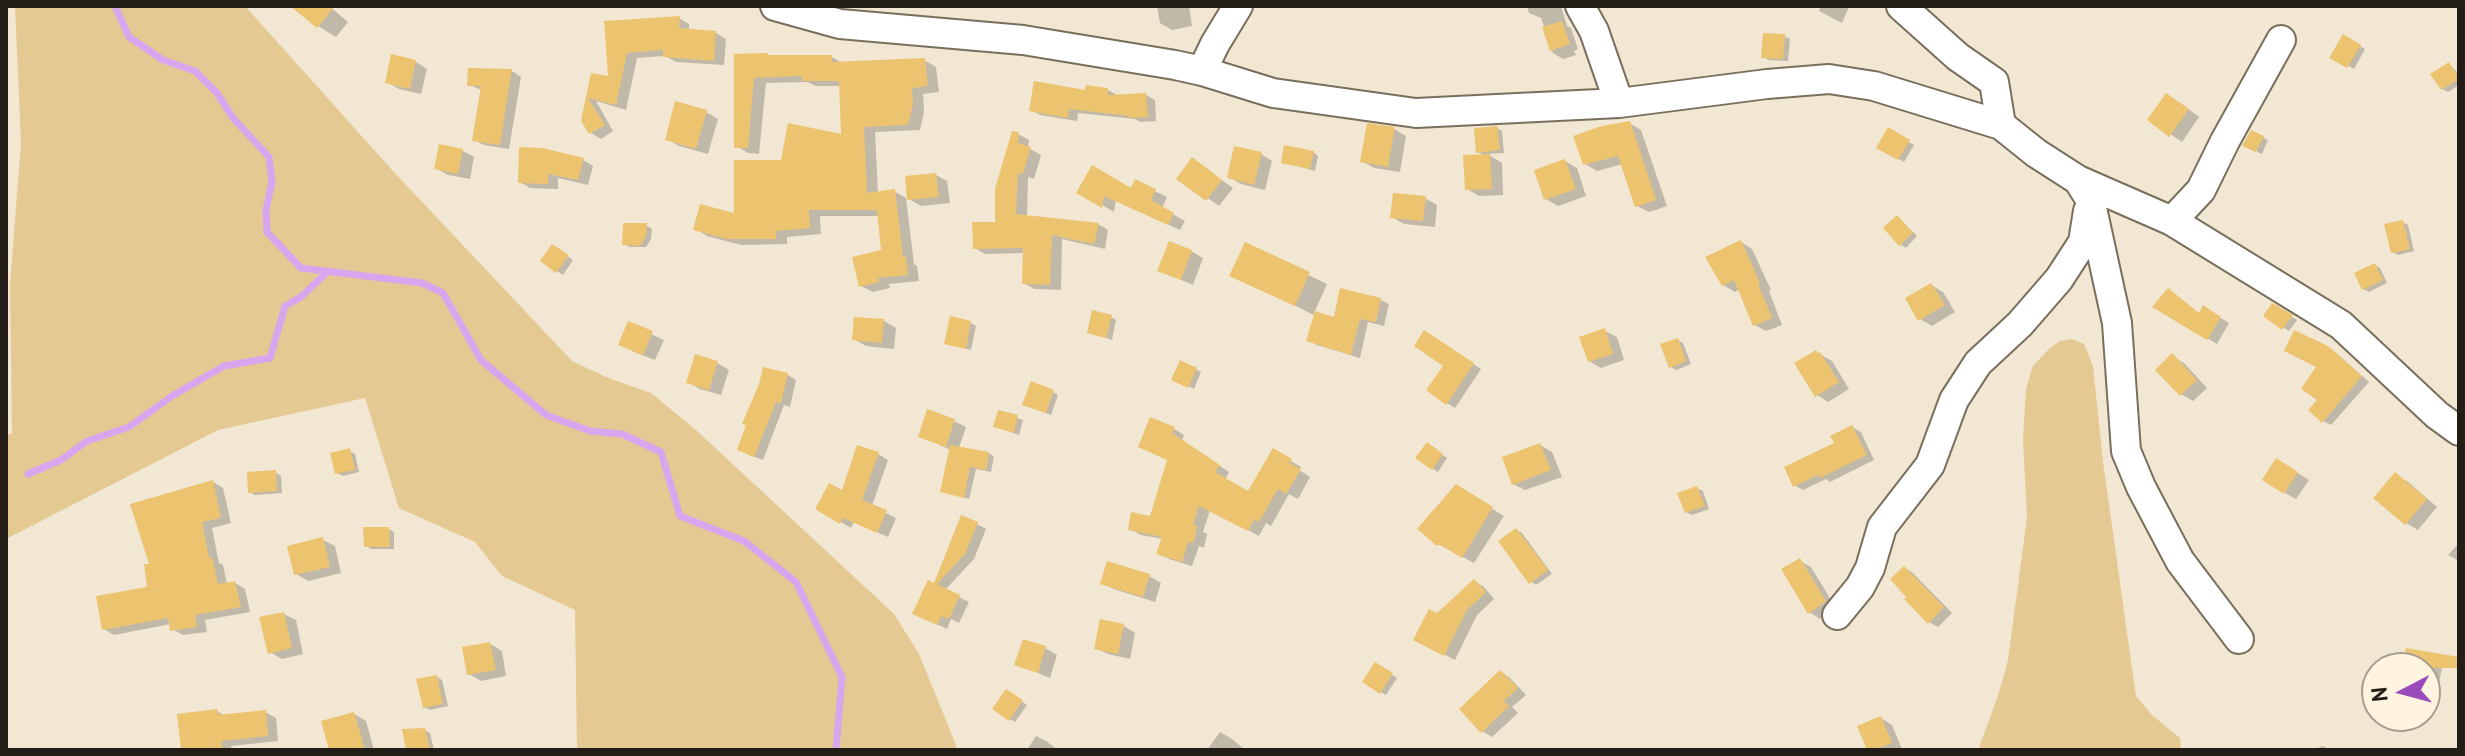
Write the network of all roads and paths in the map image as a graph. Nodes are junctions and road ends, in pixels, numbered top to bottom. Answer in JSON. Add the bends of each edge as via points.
{"nodes":[{"id":1,"x":775,"y":6,"type":"edge"},
{"id":2,"x":1238,"y":6,"type":"edge"},
{"id":3,"x":1580,"y":6,"type":"edge"},
{"id":4,"x":1901,"y":6,"type":"edge"},
{"id":5,"x":2281,"y":40,"type":"dead end"},
{"id":6,"x":1202,"y":71,"type":"junction"},
{"id":7,"x":1619,"y":103,"type":"junction"},
{"id":8,"x":2001,"y":125,"type":"junction"},
{"id":9,"x":2084,"y":190,"type":"junction"},
{"id":10,"x":2172,"y":221,"type":"junction"},
{"id":11,"x":2459,"y":431,"type":"edge"},
{"id":12,"x":1837,"y":615,"type":"dead end"},
{"id":13,"x":2239,"y":639,"type":"dead end"}],
"edges":[{"from":1,"to":6,"type":"street","via":[[840,24],[1023,40]]},
{"from":2,"to":6,"type":"street"},
{"from":3,"to":7,"type":"street"},
{"from":4,"to":8,"type":"street","via":[[1994,82]]},
{"from":5,"to":10,"type":"street","via":[[2201,190]]},
{"from":6,"to":7,"type":"street","via":[[1273,93],[1416,113]]},
{"from":7,"to":8,"type":"street","via":[[1829,79],[1874,86]]},
{"from":8,"to":9,"type":"street"},
{"from":9,"to":10,"type":"street"},
{"from":9,"to":12,"type":"street","via":[[2083,242],[2020,324],[1978,363],[1954,400],[1930,465],[1882,527],[1870,568]]},
{"from":9,"to":13,"type":"street","via":[[2117,323],[2126,451],[2180,561]]},
{"from":10,"to":11,"type":"street","via":[[2341,325]]}]}
